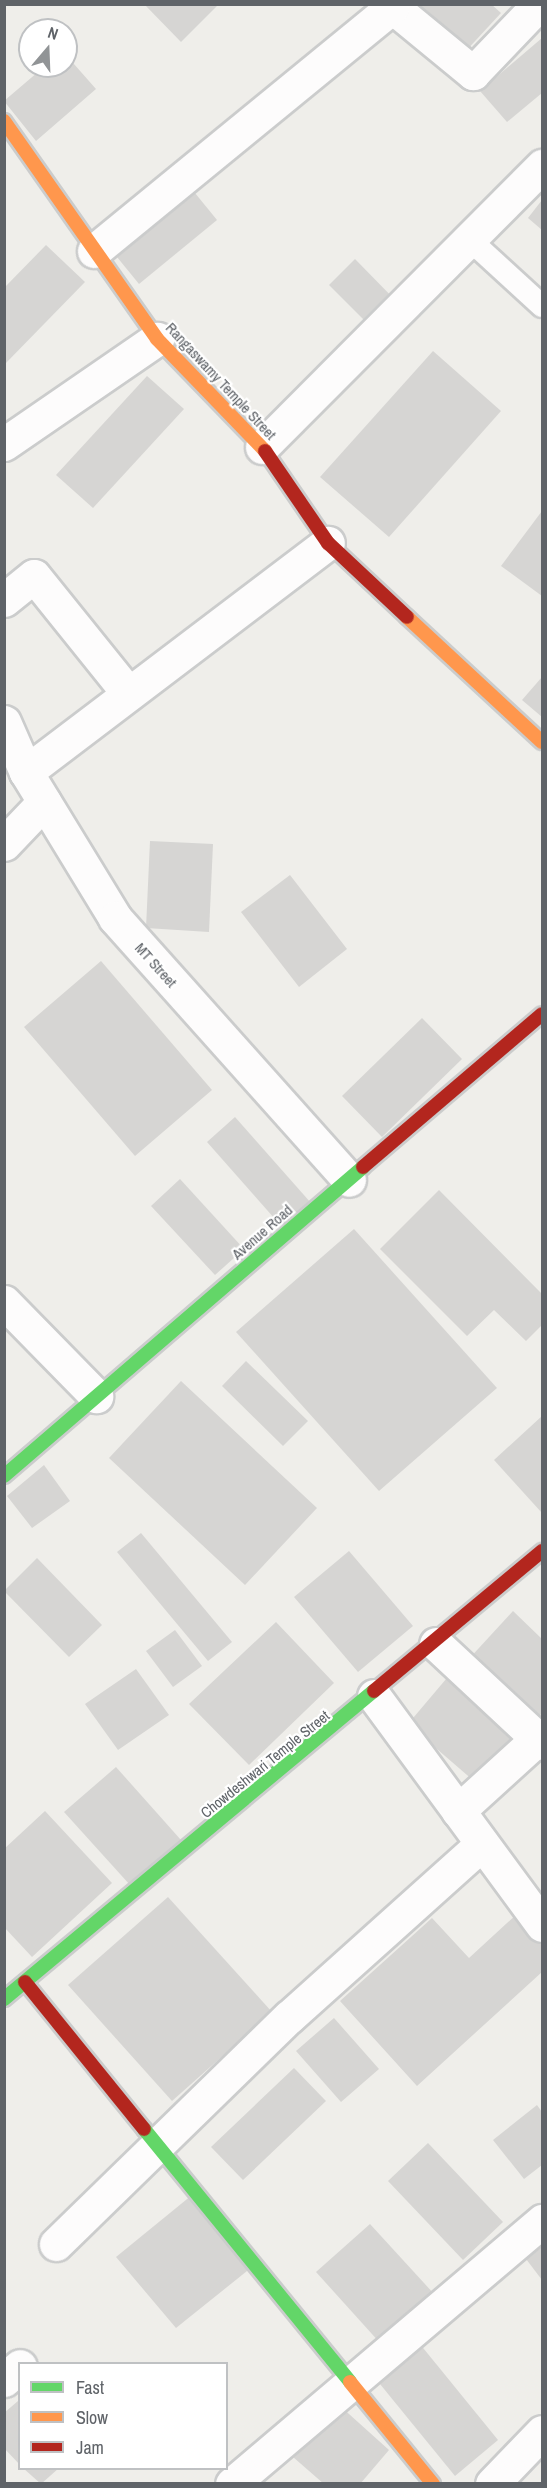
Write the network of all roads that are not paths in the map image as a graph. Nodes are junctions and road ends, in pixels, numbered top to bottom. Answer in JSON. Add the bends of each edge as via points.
{"nodes":[{"id":1,"x":539,"y":4,"type":"edge"},
{"id":2,"x":391,"y":6,"type":"edge"},
{"id":3,"x":4,"y":121,"type":"edge"},
{"id":4,"x":543,"y":166,"type":"edge"},
{"id":5,"x":469,"y":239,"type":"junction"},
{"id":6,"x":94,"y":251,"type":"junction"},
{"id":7,"x":543,"y":306,"type":"edge"},
{"id":8,"x":157,"y":339,"type":"junction"},
{"id":9,"x":4,"y":444,"type":"edge"},
{"id":10,"x":262,"y":447,"type":"junction"},
{"id":11,"x":327,"y":543,"type":"junction"},
{"id":12,"x":4,"y":600,"type":"edge"},
{"id":13,"x":129,"y":694,"type":"junction"},
{"id":14,"x":4,"y":722,"type":"edge"},
{"id":15,"x":543,"y":742,"type":"edge"},
{"id":16,"x":26,"y":772,"type":"junction"},
{"id":17,"x":44,"y":802,"type":"junction"},
{"id":18,"x":4,"y":844,"type":"edge"},
{"id":19,"x":543,"y":1014,"type":"edge"},
{"id":20,"x":349,"y":1180,"type":"junction"},
{"id":21,"x":4,"y":1302,"type":"edge"},
{"id":22,"x":96,"y":1396,"type":"junction"},
{"id":23,"x":4,"y":1476,"type":"edge"},
{"id":24,"x":543,"y":1551,"type":"edge"},
{"id":25,"x":435,"y":1644,"type":"junction"},
{"id":26,"x":374,"y":1696,"type":"junction"},
{"id":27,"x":540,"y":1741,"type":"edge"},
{"id":28,"x":458,"y":1811,"type":"junction"},
{"id":29,"x":483,"y":1844,"type":"junction"},
{"id":30,"x":543,"y":1925,"type":"edge"},
{"id":31,"x":25,"y":1982,"type":"junction"},
{"id":32,"x":4,"y":1999,"type":"edge"},
{"id":33,"x":160,"y":2146,"type":"junction"},
{"id":34,"x":543,"y":2221,"type":"edge"},
{"id":35,"x":56,"y":2244,"type":"dead end"},
{"id":36,"x":18,"y":2367,"type":"edge"},
{"id":37,"x":4,"y":2380,"type":"edge"},
{"id":38,"x":354,"y":2382,"type":"junction"},
{"id":39,"x":543,"y":2432,"type":"edge"},
{"id":40,"x":232,"y":2484,"type":"edge"},
{"id":41,"x":433,"y":2484,"type":"edge"},
{"id":42,"x":492,"y":2484,"type":"edge"}],
"edges":[{"from":1,"to":2,"type":"street","via":[[473,73]]},
{"from":2,"to":6,"type":"street"},
{"from":3,"to":6,"type":"street","name":"Rangaswamy Temple Street"},
{"from":4,"to":5,"type":"street"},
{"from":5,"to":7,"type":"lane"},
{"from":5,"to":10,"type":"street"},
{"from":6,"to":8,"type":"street","name":"Rangaswamy Temple Street"},
{"from":8,"to":9,"type":"street"},
{"from":8,"to":10,"type":"street","name":"Rangaswamy Temple Street"},
{"from":10,"to":11,"type":"street","name":"Rangaswamy Temple Street"},
{"from":11,"to":13,"type":"street"},
{"from":11,"to":15,"type":"street","name":"Rangaswamy Temple Street"},
{"from":12,"to":13,"type":"street","via":[[34,576]]},
{"from":13,"to":16,"type":"street"},
{"from":14,"to":16,"type":"street","name":"MT Street"},
{"from":16,"to":17,"type":"street","name":"MT Street"},
{"from":17,"to":18,"type":"street"},
{"from":17,"to":20,"type":"street","name":"MT Street","via":[[115,918]]},
{"from":19,"to":20,"type":"street","name":"Avenue Road"},
{"from":20,"to":22,"type":"street","name":"Avenue Road"},
{"from":21,"to":22,"type":"street"},
{"from":22,"to":23,"type":"street","name":"Avenue Road"},
{"from":24,"to":25,"type":"street","name":"Chowdeshwari Temple Street"},
{"from":25,"to":26,"type":"street","name":"Chowdeshwari Temple Street"},
{"from":25,"to":27,"type":"street"},
{"from":26,"to":28,"type":"street"},
{"from":26,"to":31,"type":"street","name":"Chowdeshwari Temple Street"},
{"from":27,"to":28,"type":"street"},
{"from":28,"to":29,"type":"street"},
{"from":29,"to":30,"type":"street"},
{"from":29,"to":33,"type":"street","via":[[289,2017]]},
{"from":31,"to":32,"type":"street","name":"Chowdeshwari Temple Street"},
{"from":31,"to":33,"type":"street"},
{"from":33,"to":35,"type":"street"},
{"from":33,"to":38,"type":"street"},
{"from":34,"to":38,"type":"street"},
{"from":36,"to":37,"type":"street"},
{"from":38,"to":40,"type":"street"},
{"from":38,"to":41,"type":"street"},
{"from":39,"to":42,"type":"street"}]}
